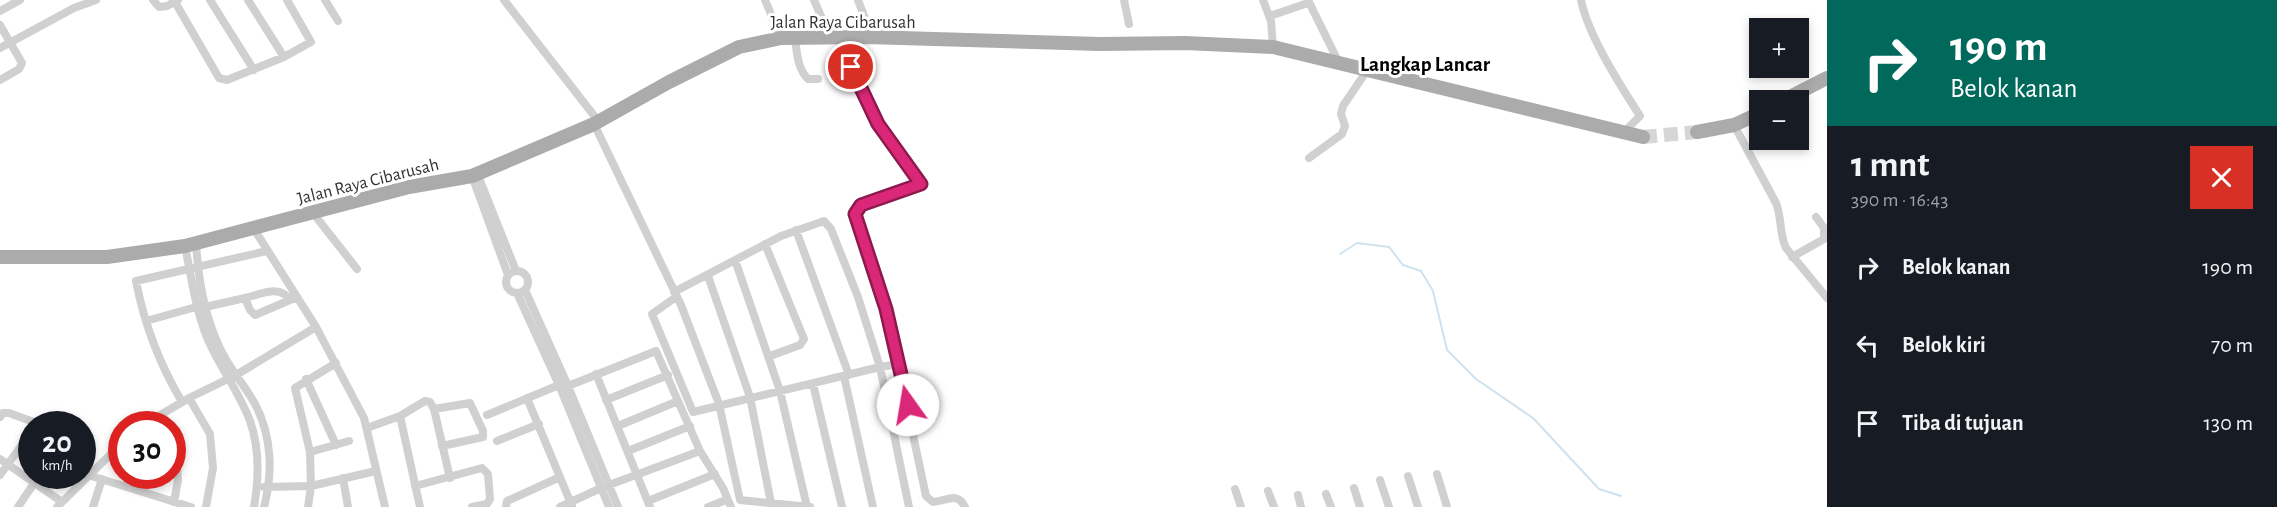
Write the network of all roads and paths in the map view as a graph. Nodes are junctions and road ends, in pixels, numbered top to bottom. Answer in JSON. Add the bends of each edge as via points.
{"nodes":[{"id":1,"x":20,"y":0,"type":"edge"},
{"id":2,"x":96,"y":0,"type":"edge"},
{"id":3,"x":153,"y":0,"type":"edge"},
{"id":4,"x":210,"y":0,"type":"edge"},
{"id":5,"x":248,"y":0,"type":"edge"},
{"id":6,"x":287,"y":0,"type":"edge"},
{"id":7,"x":325,"y":0,"type":"edge"},
{"id":8,"x":504,"y":0,"type":"edge"},
{"id":9,"x":765,"y":0,"type":"edge"},
{"id":10,"x":814,"y":0,"type":"edge"},
{"id":11,"x":858,"y":0,"type":"edge"},
{"id":12,"x":1124,"y":0,"type":"edge"},
{"id":13,"x":1263,"y":0,"type":"edge"},
{"id":14,"x":1581,"y":0,"type":"edge"},
{"id":15,"x":177,"y":1,"type":"edge"},
{"id":16,"x":1308,"y":2,"type":"edge"},
{"id":17,"x":0,"y":12,"type":"edge"},
{"id":18,"x":1270,"y":16,"type":"junction"},
{"id":19,"x":338,"y":21,"type":"dead end"},
{"id":20,"x":1129,"y":24,"type":"dead end"},
{"id":21,"x":0,"y":25,"type":"edge"},
{"id":22,"x":781,"y":38,"type":"junction"},
{"id":23,"x":795,"y":38,"type":"junction"},
{"id":24,"x":835,"y":38,"type":"junction"},
{"id":25,"x":867,"y":38,"type":"junction"},
{"id":26,"x":10,"y":42,"type":"junction"},
{"id":27,"x":1273,"y":47,"type":"junction"},
{"id":28,"x":0,"y":48,"type":"edge"},
{"id":29,"x":284,"y":57,"type":"junction"},
{"id":30,"x":1339,"y":63,"type":"junction"},
{"id":31,"x":1368,"y":69,"type":"junction"},
{"id":32,"x":254,"y":70,"type":"junction"},
{"id":33,"x":1827,"y":78,"type":"edge"},
{"id":34,"x":818,"y":79,"type":"dead end"},
{"id":35,"x":0,"y":80,"type":"edge"},
{"id":36,"x":1804,"y":90,"type":"edge"},
{"id":37,"x":1749,"y":118,"type":"edge"},
{"id":38,"x":596,"y":123,"type":"junction"},
{"id":39,"x":1734,"y":125,"type":"junction"},
{"id":40,"x":1697,"y":132,"type":"tunnel mouth"},
{"id":41,"x":1623,"y":133,"type":"junction"},
{"id":42,"x":1643,"y":137,"type":"tunnel mouth"},
{"id":43,"x":1309,"y":158,"type":"dead end"},
{"id":44,"x":474,"y":174,"type":"junction"},
{"id":45,"x":313,"y":213,"type":"junction"},
{"id":46,"x":1816,"y":218,"type":"dead end"},
{"id":47,"x":254,"y":229,"type":"junction"},
{"id":48,"x":796,"y":230,"type":"junction"},
{"id":49,"x":190,"y":244,"type":"junction"},
{"id":50,"x":765,"y":244,"type":"junction"},
{"id":51,"x":267,"y":251,"type":"junction"},
{"id":52,"x":0,"y":257,"type":"edge"},
{"id":53,"x":1792,"y":257,"type":"junction"},
{"id":54,"x":735,"y":260,"type":"junction"},
{"id":55,"x":193,"y":267,"type":"junction"},
{"id":56,"x":357,"y":269,"type":"dead end"},
{"id":57,"x":512,"y":273,"type":"junction"},
{"id":58,"x":708,"y":276,"type":"junction"},
{"id":59,"x":521,"y":291,"type":"junction"},
{"id":60,"x":675,"y":294,"type":"junction"},
{"id":61,"x":245,"y":298,"type":"junction"},
{"id":62,"x":293,"y":298,"type":"junction"},
{"id":63,"x":1827,"y":298,"type":"edge"},
{"id":64,"x":201,"y":307,"type":"junction"},
{"id":65,"x":146,"y":321,"type":"junction"},
{"id":66,"x":315,"y":327,"type":"junction"},
{"id":67,"x":770,"y":356,"type":"junction"},
{"id":68,"x":336,"y":363,"type":"junction"},
{"id":69,"x":898,"y":364,"type":"junction"},
{"id":70,"x":880,"y":367,"type":"junction"},
{"id":71,"x":596,"y":374,"type":"junction"},
{"id":72,"x":668,"y":375,"type":"junction"},
{"id":73,"x":846,"y":375,"type":"junction"},
{"id":74,"x":232,"y":377,"type":"junction"},
{"id":75,"x":306,"y":379,"type":"junction"},
{"id":76,"x":813,"y":384,"type":"junction"},
{"id":77,"x":563,"y":385,"type":"junction"},
{"id":78,"x":780,"y":391,"type":"junction"},
{"id":79,"x":750,"y":397,"type":"junction"},
{"id":80,"x":527,"y":398,"type":"junction"},
{"id":81,"x":185,"y":400,"type":"junction"},
{"id":82,"x":606,"y":400,"type":"junction"},
{"id":83,"x":678,"y":400,"type":"junction"},
{"id":84,"x":719,"y":404,"type":"junction"},
{"id":85,"x":434,"y":409,"type":"junction"},
{"id":86,"x":167,"y":411,"type":"edge"},
{"id":87,"x":487,"y":415,"type":"dead end"},
{"id":88,"x":400,"y":416,"type":"junction"},
{"id":89,"x":0,"y":417,"type":"edge"},
{"id":90,"x":18,"y":417,"type":"edge"},
{"id":91,"x":539,"y":424,"type":"junction"},
{"id":92,"x":618,"y":426,"type":"junction"},
{"id":93,"x":690,"y":426,"type":"junction"},
{"id":94,"x":367,"y":428,"type":"junction"},
{"id":95,"x":349,"y":441,"type":"dead end"},
{"id":96,"x":497,"y":441,"type":"dead end"},
{"id":97,"x":336,"y":445,"type":"junction"},
{"id":98,"x":18,"y":446,"type":"edge"},
{"id":99,"x":442,"y":446,"type":"junction"},
{"id":100,"x":628,"y":451,"type":"junction"},
{"id":101,"x":700,"y":451,"type":"junction"},
{"id":102,"x":310,"y":452,"type":"junction"},
{"id":103,"x":108,"y":456,"type":"edge"},
{"id":104,"x":4,"y":461,"type":"edge"},
{"id":105,"x":96,"y":467,"type":"edge"},
{"id":106,"x":18,"y":468,"type":"edge"},
{"id":107,"x":376,"y":471,"type":"junction"},
{"id":108,"x":714,"y":474,"type":"junction"},
{"id":109,"x":1437,"y":474,"type":"dead end"},
{"id":110,"x":0,"y":475,"type":"edge"},
{"id":111,"x":637,"y":475,"type":"junction"},
{"id":112,"x":1408,"y":476,"type":"dead end"},
{"id":113,"x":96,"y":477,"type":"edge"},
{"id":114,"x":560,"y":477,"type":"junction"},
{"id":115,"x":344,"y":478,"type":"junction"},
{"id":116,"x":450,"y":478,"type":"junction"},
{"id":117,"x":102,"y":479,"type":"junction"},
{"id":118,"x":1380,"y":480,"type":"dead end"},
{"id":119,"x":108,"y":481,"type":"edge"},
{"id":120,"x":311,"y":486,"type":"junction"},
{"id":121,"x":415,"y":486,"type":"junction"},
{"id":122,"x":257,"y":487,"type":"junction"},
{"id":123,"x":269,"y":487,"type":"junction"},
{"id":124,"x":605,"y":487,"type":"junction"},
{"id":125,"x":1354,"y":488,"type":"dead end"},
{"id":126,"x":31,"y":489,"type":"edge"},
{"id":127,"x":48,"y":489,"type":"edge"},
{"id":128,"x":75,"y":489,"type":"edge"},
{"id":129,"x":134,"y":489,"type":"edge"},
{"id":130,"x":176,"y":489,"type":"edge"},
{"id":131,"x":1235,"y":489,"type":"dead end"},
{"id":132,"x":1268,"y":490,"type":"dead end"},
{"id":133,"x":1326,"y":494,"type":"dead end"},
{"id":134,"x":1298,"y":495,"type":"dead end"},
{"id":135,"x":174,"y":502,"type":"junction"},
{"id":136,"x":728,"y":503,"type":"edge"},
{"id":137,"x":771,"y":503,"type":"junction"},
{"id":138,"x":649,"y":504,"type":"edge"},
{"id":139,"x":60,"y":505,"type":"edge"},
{"id":140,"x":572,"y":505,"type":"edge"},
{"id":141,"x":18,"y":507,"type":"edge"},
{"id":142,"x":93,"y":507,"type":"edge"},
{"id":143,"x":191,"y":507,"type":"edge"},
{"id":144,"x":206,"y":507,"type":"edge"},
{"id":145,"x":254,"y":507,"type":"edge"},
{"id":146,"x":264,"y":507,"type":"edge"},
{"id":147,"x":308,"y":507,"type":"edge"},
{"id":148,"x":348,"y":507,"type":"edge"},
{"id":149,"x":385,"y":507,"type":"edge"},
{"id":150,"x":420,"y":507,"type":"edge"},
{"id":151,"x":472,"y":507,"type":"edge"},
{"id":152,"x":506,"y":507,"type":"edge"},
{"id":153,"x":561,"y":507,"type":"edge"},
{"id":154,"x":609,"y":507,"type":"edge"},
{"id":155,"x":618,"y":507,"type":"edge"},
{"id":156,"x":708,"y":507,"type":"edge"},
{"id":157,"x":809,"y":507,"type":"edge"},
{"id":158,"x":842,"y":507,"type":"edge"},
{"id":159,"x":873,"y":507,"type":"edge"},
{"id":160,"x":909,"y":507,"type":"edge"},
{"id":161,"x":965,"y":507,"type":"edge"},
{"id":162,"x":1241,"y":507,"type":"edge"},
{"id":163,"x":1274,"y":507,"type":"edge"},
{"id":164,"x":1302,"y":507,"type":"edge"},
{"id":165,"x":1331,"y":507,"type":"edge"},
{"id":166,"x":1360,"y":507,"type":"edge"},
{"id":167,"x":1389,"y":507,"type":"edge"},
{"id":168,"x":1418,"y":507,"type":"edge"},
{"id":169,"x":1447,"y":507,"type":"edge"}],
"edges":[{"from":1,"to":17,"type":"street"},
{"from":2,"to":26,"type":"street"},
{"from":3,"to":15,"type":"street","via":[[159,7]]},
{"from":4,"to":32,"type":"street"},
{"from":5,"to":29,"type":"street"},
{"from":6,"to":29,"type":"street","via":[[311,42]]},
{"from":7,"to":19,"type":"street"},
{"from":8,"to":38,"type":"street"},
{"from":9,"to":22,"type":"street"},
{"from":10,"to":24,"type":"street"},
{"from":11,"to":25,"type":"street"},
{"from":12,"to":20,"type":"street"},
{"from":13,"to":18,"type":"street"},
{"from":14,"to":41,"type":"street","via":[[1596,40],[1640,116]]},
{"from":15,"to":32,"type":"street","via":[[219,78],[227,80]]},
{"from":16,"to":18,"type":"street"},
{"from":16,"to":30,"type":"street"},
{"from":18,"to":27,"type":"street"},
{"from":21,"to":26,"type":"street"},
{"from":22,"to":23,"type":"main road","name":"Jalan Raya Cibarusah"},
{"from":22,"to":38,"type":"main road","name":"Jalan Raya Cibarusah","via":[[739,47]]},
{"from":23,"to":24,"type":"main road","name":"Jalan Raya Cibarusah"},
{"from":23,"to":34,"type":"street","via":[[804,75]]},
{"from":24,"to":25,"type":"main road","name":"Jalan Raya Cibarusah"},
{"from":24,"to":69,"type":"street","via":[[878,124],[921,184],[861,205],[855,214],[886,309]]},
{"from":25,"to":27,"type":"main road","name":"Jalan Raya Cibarusah"},
{"from":26,"to":28,"type":"street"},
{"from":26,"to":35,"type":"street","via":[[22,65]]},
{"from":27,"to":30,"type":"main road","name":"Jalan Raya Cibarusah"},
{"from":29,"to":32,"type":"street"},
{"from":30,"to":31,"type":"main road","name":"Jalan Raya Cibarusah"},
{"from":31,"to":41,"type":"main road","name":"Jalan Raya Cibarusah"},
{"from":31,"to":43,"type":"street","via":[[1343,106],[1342,134]]},
{"from":33,"to":36,"type":"main road"},
{"from":37,"to":39,"type":"main road"},
{"from":38,"to":44,"type":"main road","name":"Jalan Raya Cibarusah"},
{"from":38,"to":60,"type":"street"},
{"from":39,"to":40,"type":"main road"},
{"from":39,"to":53,"type":"street","via":[[1776,202],[1782,240]]},
{"from":41,"to":42,"type":"main road","name":"Jalan Raya Cibarusah"},
{"from":44,"to":45,"type":"main road","name":"Jalan Raya Cibarusah"},
{"from":44,"to":57,"type":"street"},
{"from":45,"to":47,"type":"main road","name":"Jalan Raya Cibarusah"},
{"from":45,"to":56,"type":"street"},
{"from":46,"to":53,"type":"street","via":[[1824,228],[1824,239]]},
{"from":47,"to":49,"type":"main road","name":"Jalan Raya Cibarusah"},
{"from":47,"to":51,"type":"street"},
{"from":48,"to":50,"type":"street"},
{"from":48,"to":70,"type":"street","via":[[824,221],[831,229]]},
{"from":48,"to":73,"type":"street"},
{"from":49,"to":52,"type":"main road","name":"Jalan Raya Cibarusah","via":[[107,257]]},
{"from":49,"to":55,"type":"street"},
{"from":50,"to":54,"type":"street"},
{"from":50,"to":67,"type":"street","via":[[804,339],[800,345]]},
{"from":51,"to":55,"type":"street"},
{"from":51,"to":62,"type":"street"},
{"from":53,"to":63,"type":"street"},
{"from":54,"to":58,"type":"street"},
{"from":54,"to":67,"type":"street"},
{"from":55,"to":64,"type":"street"},
{"from":55,"to":65,"type":"street","via":[[136,281]]},
{"from":57,"to":59,"type":"street","via":[[507,286],[511,291]]},
{"from":57,"to":59,"type":"street","via":[[525,276]]},
{"from":58,"to":60,"type":"street"},
{"from":58,"to":79,"type":"street"},
{"from":59,"to":77,"type":"street"},
{"from":60,"to":84,"type":"street"},
{"from":60,"to":84,"type":"street","via":[[652,314],[691,410]]},
{"from":61,"to":62,"type":"street","via":[[279,290]]},
{"from":61,"to":62,"type":"street","via":[[255,315]]},
{"from":61,"to":64,"type":"street"},
{"from":62,"to":66,"type":"street"},
{"from":64,"to":65,"type":"street"},
{"from":64,"to":74,"type":"street"},
{"from":65,"to":81,"type":"street","via":[[169,378]]},
{"from":66,"to":68,"type":"street"},
{"from":66,"to":74,"type":"street"},
{"from":67,"to":78,"type":"street"},
{"from":68,"to":75,"type":"street"},
{"from":68,"to":94,"type":"street"},
{"from":69,"to":70,"type":"street"},
{"from":69,"to":161,"type":"street","via":[[926,496],[937,502],[960,498]]},
{"from":70,"to":73,"type":"street"},
{"from":70,"to":160,"type":"street"},
{"from":71,"to":72,"type":"street","via":[[654,350]]},
{"from":71,"to":77,"type":"street"},
{"from":71,"to":82,"type":"street"},
{"from":72,"to":82,"type":"street"},
{"from":72,"to":83,"type":"street"},
{"from":73,"to":76,"type":"street"},
{"from":73,"to":159,"type":"street"},
{"from":74,"to":81,"type":"street"},
{"from":74,"to":122,"type":"street","via":[[253,433]]},
{"from":74,"to":123,"type":"street","via":[[255,404],[267,434]]},
{"from":75,"to":97,"type":"street"},
{"from":75,"to":102,"type":"street","via":[[295,388]]},
{"from":76,"to":78,"type":"street"},
{"from":76,"to":158,"type":"street"},
{"from":77,"to":80,"type":"street"},
{"from":77,"to":124,"type":"street"},
{"from":78,"to":79,"type":"street"},
{"from":78,"to":157,"type":"street"},
{"from":79,"to":84,"type":"street"},
{"from":79,"to":137,"type":"street"},
{"from":80,"to":87,"type":"street"},
{"from":80,"to":91,"type":"street"},
{"from":81,"to":86,"type":"street"},
{"from":81,"to":144,"type":"street","via":[[210,434],[213,468]]},
{"from":82,"to":92,"type":"street"},
{"from":83,"to":92,"type":"street"},
{"from":83,"to":93,"type":"street"},
{"from":84,"to":137,"type":"street","via":[[740,500]]},
{"from":85,"to":88,"type":"street","via":[[425,401]]},
{"from":85,"to":99,"type":"street"},
{"from":85,"to":99,"type":"street","via":[[470,403],[483,431],[483,437]]},
{"from":88,"to":94,"type":"street"},
{"from":88,"to":121,"type":"street"},
{"from":89,"to":90,"type":"street","via":[[3,413]]},
{"from":91,"to":96,"type":"street"},
{"from":91,"to":114,"type":"street"},
{"from":92,"to":100,"type":"street"},
{"from":93,"to":100,"type":"street"},
{"from":93,"to":101,"type":"street"},
{"from":94,"to":107,"type":"street"},
{"from":95,"to":97,"type":"street"},
{"from":97,"to":102,"type":"street"},
{"from":98,"to":104,"type":"street"},
{"from":99,"to":116,"type":"street"},
{"from":100,"to":111,"type":"street"},
{"from":101,"to":108,"type":"street"},
{"from":101,"to":111,"type":"street"},
{"from":102,"to":120,"type":"street"},
{"from":103,"to":105,"type":"street"},
{"from":104,"to":106,"type":"street"},
{"from":104,"to":110,"type":"street"},
{"from":107,"to":115,"type":"street"},
{"from":107,"to":149,"type":"street"},
{"from":108,"to":136,"type":"street"},
{"from":108,"to":138,"type":"street"},
{"from":109,"to":169,"type":"street"},
{"from":111,"to":124,"type":"street"},
{"from":111,"to":138,"type":"street"},
{"from":112,"to":168,"type":"street"},
{"from":113,"to":117,"type":"street"},
{"from":114,"to":140,"type":"street"},
{"from":114,"to":152,"type":"street","via":[[507,501]]},
{"from":115,"to":120,"type":"street"},
{"from":115,"to":148,"type":"street"},
{"from":116,"to":121,"type":"street"},
{"from":116,"to":151,"type":"street","via":[[486,470],[489,502]]},
{"from":117,"to":119,"type":"street"},
{"from":117,"to":142,"type":"street"},
{"from":118,"to":167,"type":"street"},
{"from":120,"to":123,"type":"street"},
{"from":120,"to":147,"type":"street"},
{"from":121,"to":150,"type":"street"},
{"from":122,"to":123,"type":"street"},
{"from":122,"to":145,"type":"street"},
{"from":123,"to":146,"type":"street"},
{"from":124,"to":140,"type":"street"},
{"from":124,"to":154,"type":"street"},
{"from":124,"to":155,"type":"street"},
{"from":125,"to":166,"type":"street"},
{"from":126,"to":141,"type":"street"},
{"from":127,"to":139,"type":"street"},
{"from":128,"to":139,"type":"street"},
{"from":129,"to":135,"type":"street"},
{"from":130,"to":135,"type":"street"},
{"from":131,"to":162,"type":"street"},
{"from":132,"to":163,"type":"street"},
{"from":133,"to":165,"type":"street"},
{"from":134,"to":164,"type":"street"},
{"from":135,"to":143,"type":"street"},
{"from":136,"to":156,"type":"street"},
{"from":137,"to":157,"type":"street"},
{"from":140,"to":153,"type":"street"}]}
